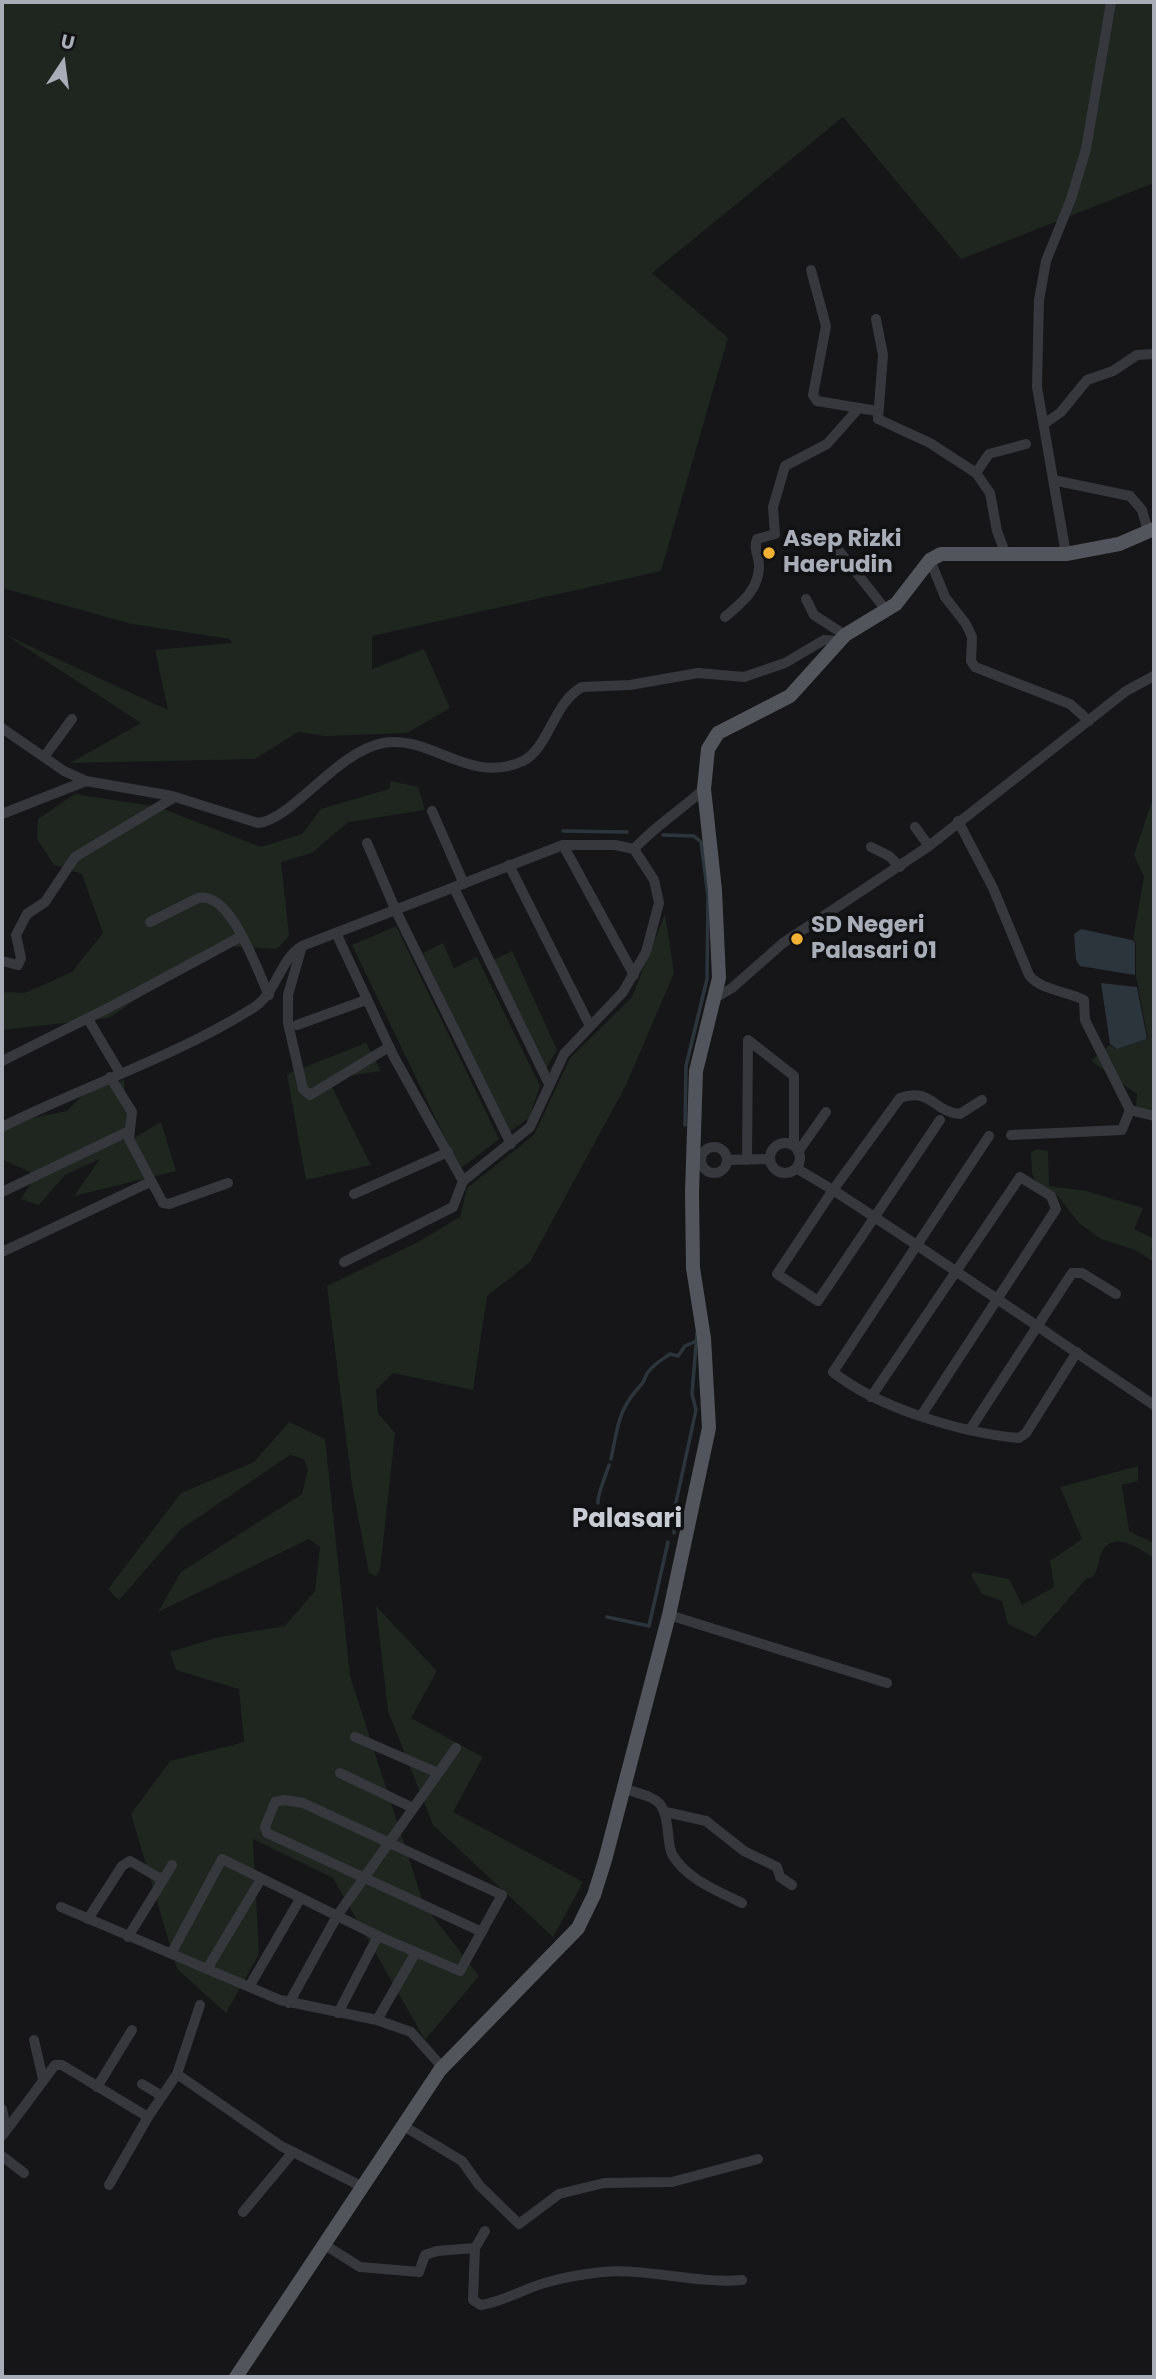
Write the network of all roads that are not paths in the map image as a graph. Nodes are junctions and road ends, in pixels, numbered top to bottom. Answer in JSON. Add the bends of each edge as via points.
{"nodes":[{"id":1,"x":1111,"y":2,"type":"edge"},
{"id":2,"x":811,"y":270,"type":"dead end"},
{"id":3,"x":876,"y":318,"type":"dead end"},
{"id":4,"x":1154,"y":354,"type":"edge"},
{"id":5,"x":858,"y":409,"type":"junction"},
{"id":6,"x":877,"y":411,"type":"junction"},
{"id":7,"x":1044,"y":424,"type":"junction"},
{"id":8,"x":1026,"y":444,"type":"dead end"},
{"id":9,"x":976,"y":473,"type":"junction"},
{"id":10,"x":1053,"y":480,"type":"junction"},
{"id":11,"x":1151,"y":530,"type":"edge"},
{"id":12,"x":835,"y":547,"type":"dead end"},
{"id":13,"x":1066,"y":554,"type":"junction"},
{"id":14,"x":1006,"y":555,"type":"junction"},
{"id":15,"x":930,"y":560,"type":"junction"},
{"id":16,"x":806,"y":598,"type":"dead end"},
{"id":17,"x":887,"y":610,"type":"junction"},
{"id":18,"x":725,"y":617,"type":"dead end"},
{"id":19,"x":843,"y":638,"type":"junction"},
{"id":20,"x":1154,"y":676,"type":"edge"},
{"id":21,"x":72,"y":719,"type":"dead end"},
{"id":22,"x":1089,"y":721,"type":"junction"},
{"id":23,"x":2,"y":728,"type":"edge"},
{"id":24,"x":44,"y":757,"type":"junction"},
{"id":25,"x":86,"y":781,"type":"junction"},
{"id":26,"x":704,"y":789,"type":"junction"},
{"id":27,"x":176,"y":797,"type":"junction"},
{"id":28,"x":432,"y":811,"type":"dead end"},
{"id":29,"x":2,"y":814,"type":"edge"},
{"id":30,"x":958,"y":821,"type":"junction"},
{"id":31,"x":915,"y":827,"type":"dead end"},
{"id":32,"x":368,"y":843,"type":"dead end"},
{"id":33,"x":563,"y":845,"type":"junction"},
{"id":34,"x":929,"y":846,"type":"junction"},
{"id":35,"x":871,"y":848,"type":"dead end"},
{"id":36,"x":634,"y":849,"type":"junction"},
{"id":37,"x":509,"y":865,"type":"junction"},
{"id":38,"x":900,"y":867,"type":"junction"},
{"id":39,"x":459,"y":886,"type":"junction"},
{"id":40,"x":396,"y":911,"type":"junction"},
{"id":41,"x":150,"y":922,"type":"dead end"},
{"id":42,"x":337,"y":935,"type":"junction"},
{"id":43,"x":242,"y":936,"type":"junction"},
{"id":44,"x":302,"y":946,"type":"junction"},
{"id":45,"x":2,"y":961,"type":"edge"},
{"id":46,"x":634,"y":975,"type":"junction"},
{"id":47,"x":269,"y":995,"type":"junction"},
{"id":48,"x":715,"y":998,"type":"junction"},
{"id":49,"x":366,"y":1000,"type":"junction"},
{"id":50,"x":88,"y":1019,"type":"junction"},
{"id":51,"x":297,"y":1025,"type":"dead end"},
{"id":52,"x":590,"y":1026,"type":"junction"},
{"id":53,"x":389,"y":1046,"type":"junction"},
{"id":54,"x":2,"y":1061,"type":"edge"},
{"id":55,"x":115,"y":1075,"type":"junction"},
{"id":56,"x":549,"y":1084,"type":"junction"},
{"id":57,"x":982,"y":1100,"type":"dead end"},
{"id":58,"x":1130,"y":1110,"type":"junction"},
{"id":59,"x":826,"y":1112,"type":"dead end"},
{"id":60,"x":1154,"y":1116,"type":"edge"},
{"id":61,"x":940,"y":1120,"type":"dead end"},
{"id":62,"x":2,"y":1127,"type":"edge"},
{"id":63,"x":127,"y":1132,"type":"junction"},
{"id":64,"x":1011,"y":1135,"type":"dead end"},
{"id":65,"x":989,"y":1136,"type":"dead end"},
{"id":66,"x":511,"y":1144,"type":"junction"},
{"id":67,"x":796,"y":1148,"type":"junction"},
{"id":68,"x":447,"y":1152,"type":"junction"},
{"id":69,"x":698,"y":1159,"type":"junction"},
{"id":70,"x":769,"y":1159,"type":"junction"},
{"id":71,"x":727,"y":1160,"type":"junction"},
{"id":72,"x":747,"y":1160,"type":"junction"},
{"id":73,"x":796,"y":1168,"type":"junction"},
{"id":74,"x":463,"y":1181,"type":"junction"},
{"id":75,"x":150,"y":1182,"type":"junction"},
{"id":76,"x":228,"y":1183,"type":"dead end"},
{"id":77,"x":832,"y":1190,"type":"junction"},
{"id":78,"x":2,"y":1192,"type":"edge"},
{"id":79,"x":354,"y":1194,"type":"dead end"},
{"id":80,"x":873,"y":1216,"type":"junction"},
{"id":81,"x":915,"y":1243,"type":"junction"},
{"id":82,"x":2,"y":1252,"type":"edge"},
{"id":83,"x":344,"y":1262,"type":"dead end"},
{"id":84,"x":956,"y":1272,"type":"junction"},
{"id":85,"x":1115,"y":1294,"type":"dead end"},
{"id":86,"x":997,"y":1298,"type":"junction"},
{"id":87,"x":1037,"y":1325,"type":"junction"},
{"id":88,"x":1077,"y":1352,"type":"junction"},
{"id":89,"x":872,"y":1397,"type":"junction"},
{"id":90,"x":1154,"y":1405,"type":"edge"},
{"id":91,"x":921,"y":1416,"type":"junction"},
{"id":92,"x":971,"y":1428,"type":"junction"},
{"id":93,"x":669,"y":1615,"type":"junction"},
{"id":94,"x":887,"y":1683,"type":"dead end"},
{"id":95,"x":355,"y":1737,"type":"dead end"},
{"id":96,"x":457,"y":1748,"type":"dead end"},
{"id":97,"x":340,"y":1773,"type":"dead end"},
{"id":98,"x":438,"y":1773,"type":"junction"},
{"id":99,"x":625,"y":1789,"type":"junction"},
{"id":100,"x":413,"y":1808,"type":"junction"},
{"id":101,"x":666,"y":1812,"type":"junction"},
{"id":102,"x":388,"y":1841,"type":"junction"},
{"id":103,"x":172,"y":1865,"type":"dead end"},
{"id":104,"x":364,"y":1877,"type":"junction"},
{"id":105,"x":163,"y":1880,"type":"junction"},
{"id":106,"x":261,"y":1880,"type":"junction"},
{"id":107,"x":792,"y":1885,"type":"dead end"},
{"id":108,"x":300,"y":1899,"type":"junction"},
{"id":109,"x":742,"y":1902,"type":"dead end"},
{"id":110,"x":61,"y":1907,"type":"dead end"},
{"id":111,"x":337,"y":1916,"type":"junction"},
{"id":112,"x":88,"y":1919,"type":"junction"},
{"id":113,"x":482,"y":1932,"type":"junction"},
{"id":114,"x":378,"y":1936,"type":"junction"},
{"id":115,"x":128,"y":1937,"type":"junction"},
{"id":116,"x":172,"y":1952,"type":"junction"},
{"id":117,"x":416,"y":1952,"type":"junction"},
{"id":118,"x":207,"y":1969,"type":"junction"},
{"id":119,"x":248,"y":1987,"type":"junction"},
{"id":120,"x":289,"y":2003,"type":"junction"},
{"id":121,"x":200,"y":2005,"type":"dead end"},
{"id":122,"x":338,"y":2013,"type":"junction"},
{"id":123,"x":377,"y":2020,"type":"junction"},
{"id":124,"x":132,"y":2030,"type":"dead end"},
{"id":125,"x":34,"y":2040,"type":"dead end"},
{"id":126,"x":443,"y":2067,"type":"junction"},
{"id":127,"x":177,"y":2074,"type":"junction"},
{"id":128,"x":43,"y":2079,"type":"junction"},
{"id":129,"x":142,"y":2084,"type":"dead end"},
{"id":130,"x":97,"y":2087,"type":"junction"},
{"id":131,"x":162,"y":2096,"type":"junction"},
{"id":132,"x":2,"y":2109,"type":"edge"},
{"id":133,"x":148,"y":2117,"type":"junction"},
{"id":134,"x":402,"y":2125,"type":"junction"},
{"id":135,"x":4,"y":2132,"type":"edge"},
{"id":136,"x":293,"y":2152,"type":"junction"},
{"id":137,"x":2,"y":2156,"type":"edge"},
{"id":138,"x":758,"y":2159,"type":"dead end"},
{"id":139,"x":24,"y":2173,"type":"dead end"},
{"id":140,"x":108,"y":2185,"type":"dead end"},
{"id":141,"x":363,"y":2187,"type":"junction"},
{"id":142,"x":243,"y":2211,"type":"dead end"},
{"id":143,"x":485,"y":2231,"type":"dead end"},
{"id":144,"x":325,"y":2245,"type":"junction"},
{"id":145,"x":475,"y":2248,"type":"junction"},
{"id":146,"x":743,"y":2280,"type":"dead end"},
{"id":147,"x":236,"y":2377,"type":"edge"}],
"edges":[{"from":1,"to":7,"type":"street","via":[[1086,149],[1041,286],[1037,387]]},
{"from":2,"to":5,"type":"street","via":[[826,326],[813,395],[817,401]]},
{"from":3,"to":6,"type":"street","via":[[883,355]]},
{"from":4,"to":7,"type":"street","via":[[1137,355],[1113,371],[1087,380],[1061,412]]},
{"from":5,"to":6,"type":"street"},
{"from":5,"to":18,"type":"street","via":[[827,444],[785,466],[773,507],[775,534],[757,539],[754,548],[759,566],[750,595]]},
{"from":6,"to":9,"type":"street","via":[[881,423],[930,443]]},
{"from":7,"to":10,"type":"street"},
{"from":8,"to":9,"type":"street","via":[[989,454]]},
{"from":9,"to":14,"type":"street","via":[[990,493]]},
{"from":10,"to":11,"type":"street","via":[[1130,496]]},
{"from":10,"to":13,"type":"street"},
{"from":11,"to":13,"type":"main road","via":[[1119,544]]},
{"from":12,"to":17,"type":"street"},
{"from":13,"to":14,"type":"main road"},
{"from":14,"to":15,"type":"main road","via":[[953,553]]},
{"from":15,"to":17,"type":"main road"},
{"from":15,"to":22,"type":"street","via":[[945,597],[972,637],[975,667],[1070,704]]},
{"from":16,"to":19,"type":"street","via":[[814,615]]},
{"from":17,"to":19,"type":"main road"},
{"from":19,"to":26,"type":"main road","via":[[790,696],[718,733],[708,749]]},
{"from":19,"to":27,"type":"street","via":[[824,640],[785,663],[744,677],[698,673],[630,685],[582,687],[562,705],[533,754],[522,762],[475,767],[412,744],[372,746],[332,770],[267,822],[246,821]]},
{"from":20,"to":22,"type":"street","via":[[1126,691]]},
{"from":21,"to":24,"type":"street"},
{"from":22,"to":30,"type":"street"},
{"from":23,"to":24,"type":"street"},
{"from":24,"to":25,"type":"street"},
{"from":25,"to":27,"type":"street"},
{"from":25,"to":29,"type":"street"},
{"from":26,"to":36,"type":"street"},
{"from":26,"to":48,"type":"main road","via":[[719,960]]},
{"from":27,"to":45,"type":"street","via":[[75,857],[45,902],[27,914],[16,935],[18,965]]},
{"from":28,"to":39,"type":"street"},
{"from":30,"to":34,"type":"street"},
{"from":30,"to":58,"type":"street","via":[[1029,975],[1034,982],[1084,1000],[1085,1020]]},
{"from":31,"to":34,"type":"street"},
{"from":32,"to":40,"type":"street"},
{"from":33,"to":36,"type":"street"},
{"from":33,"to":37,"type":"street"},
{"from":33,"to":46,"type":"street"},
{"from":34,"to":38,"type":"street"},
{"from":35,"to":38,"type":"street"},
{"from":36,"to":46,"type":"street","via":[[654,880],[659,904],[646,952]]},
{"from":37,"to":39,"type":"street"},
{"from":37,"to":52,"type":"street"},
{"from":38,"to":48,"type":"street","via":[[783,943]]},
{"from":39,"to":40,"type":"street"},
{"from":39,"to":56,"type":"street"},
{"from":40,"to":42,"type":"street"},
{"from":40,"to":66,"type":"street"},
{"from":41,"to":43,"type":"street","via":[[206,896],[225,908]]},
{"from":42,"to":44,"type":"street"},
{"from":42,"to":49,"type":"street"},
{"from":43,"to":47,"type":"street"},
{"from":43,"to":50,"type":"street"},
{"from":44,"to":47,"type":"street","via":[[291,955]]},
{"from":44,"to":53,"type":"street","via":[[288,995],[288,1023],[303,1089],[310,1095]]},
{"from":46,"to":52,"type":"street"},
{"from":47,"to":55,"type":"street","via":[[254,1008]]},
{"from":48,"to":69,"type":"main road","via":[[696,1071]]},
{"from":49,"to":51,"type":"street"},
{"from":49,"to":53,"type":"street"},
{"from":50,"to":54,"type":"street"},
{"from":50,"to":55,"type":"street"},
{"from":52,"to":56,"type":"street","via":[[564,1054]]},
{"from":53,"to":68,"type":"street"},
{"from":55,"to":62,"type":"street"},
{"from":55,"to":63,"type":"street","via":[[132,1112]]},
{"from":56,"to":66,"type":"street","via":[[530,1127]]},
{"from":57,"to":77,"type":"street","via":[[960,1114],[946,1111],[923,1095],[900,1098]]},
{"from":58,"to":60,"type":"street"},
{"from":58,"to":64,"type":"street","via":[[1122,1130]]},
{"from":59,"to":67,"type":"street"},
{"from":61,"to":80,"type":"street"},
{"from":63,"to":75,"type":"street"},
{"from":63,"to":78,"type":"street"},
{"from":65,"to":81,"type":"street"},
{"from":66,"to":74,"type":"street"},
{"from":67,"to":70,"type":"street","via":[[779,1144]]},
{"from":67,"to":72,"type":"street","via":[[794,1076],[748,1040]]},
{"from":67,"to":73,"type":"street","via":[[800,1159]]},
{"from":68,"to":74,"type":"street"},
{"from":68,"to":79,"type":"street"},
{"from":69,"to":71,"type":"street","via":[[708,1149],[717,1148]]},
{"from":69,"to":71,"type":"street","via":[[713,1173],[721,1171]]},
{"from":69,"to":93,"type":"main road","via":[[693,1268],[704,1338],[709,1427]]},
{"from":70,"to":72,"type":"street"},
{"from":70,"to":73,"type":"street","via":[[778,1171],[788,1173]]},
{"from":71,"to":72,"type":"street"},
{"from":73,"to":77,"type":"street"},
{"from":74,"to":83,"type":"street","via":[[453,1207]]},
{"from":75,"to":76,"type":"street","via":[[168,1204]]},
{"from":75,"to":82,"type":"street"},
{"from":77,"to":80,"type":"street"},
{"from":77,"to":80,"type":"street","via":[[777,1274],[818,1301]]},
{"from":80,"to":81,"type":"street"},
{"from":81,"to":84,"type":"street"},
{"from":81,"to":89,"type":"street","via":[[833,1369]]},
{"from":84,"to":86,"type":"street"},
{"from":84,"to":86,"type":"street","via":[[1020,1177],[1051,1196],[1056,1209]]},
{"from":84,"to":89,"type":"street"},
{"from":85,"to":87,"type":"street","via":[[1082,1273],[1072,1273]]},
{"from":86,"to":87,"type":"street"},
{"from":86,"to":91,"type":"street"},
{"from":87,"to":88,"type":"street"},
{"from":87,"to":92,"type":"street"},
{"from":88,"to":90,"type":"street"},
{"from":88,"to":92,"type":"street","via":[[1026,1433],[1019,1438]]},
{"from":89,"to":91,"type":"street"},
{"from":91,"to":92,"type":"street"},
{"from":93,"to":94,"type":"street"},
{"from":93,"to":99,"type":"main road"},
{"from":95,"to":98,"type":"street"},
{"from":96,"to":98,"type":"street"},
{"from":97,"to":100,"type":"street"},
{"from":98,"to":100,"type":"street"},
{"from":99,"to":101,"type":"street","via":[[658,1800]]},
{"from":99,"to":126,"type":"main road","via":[[594,1895],[578,1928]]},
{"from":100,"to":102,"type":"street"},
{"from":101,"to":107,"type":"street","via":[[713,1824],[744,1851],[777,1867],[780,1877]]},
{"from":101,"to":109,"type":"street","via":[[675,1858],[709,1887]]},
{"from":102,"to":104,"type":"street"},
{"from":102,"to":104,"type":"street","via":[[303,1803],[275,1802],[267,1833]]},
{"from":102,"to":113,"type":"street","via":[[502,1895]]},
{"from":103,"to":105,"type":"street"},
{"from":104,"to":111,"type":"street"},
{"from":104,"to":113,"type":"street"},
{"from":105,"to":112,"type":"street","via":[[130,1861],[122,1866]]},
{"from":105,"to":115,"type":"street"},
{"from":106,"to":108,"type":"street"},
{"from":106,"to":116,"type":"street","via":[[222,1859]]},
{"from":106,"to":118,"type":"street"},
{"from":108,"to":111,"type":"street"},
{"from":108,"to":119,"type":"street"},
{"from":110,"to":112,"type":"street"},
{"from":111,"to":114,"type":"street"},
{"from":111,"to":120,"type":"street"},
{"from":112,"to":115,"type":"street"},
{"from":113,"to":117,"type":"street","via":[[460,1971]]},
{"from":114,"to":117,"type":"street"},
{"from":114,"to":122,"type":"street"},
{"from":115,"to":116,"type":"street"},
{"from":116,"to":118,"type":"street"},
{"from":117,"to":123,"type":"street"},
{"from":118,"to":119,"type":"street"},
{"from":119,"to":120,"type":"street"},
{"from":120,"to":122,"type":"street"},
{"from":121,"to":127,"type":"street"},
{"from":122,"to":123,"type":"street"},
{"from":123,"to":126,"type":"street","via":[[411,2032]]},
{"from":124,"to":130,"type":"street"},
{"from":125,"to":128,"type":"street"},
{"from":126,"to":134,"type":"main road"},
{"from":127,"to":131,"type":"street"},
{"from":127,"to":136,"type":"street"},
{"from":128,"to":130,"type":"street","via":[[59,2064]]},
{"from":128,"to":135,"type":"street"},
{"from":129,"to":131,"type":"street"},
{"from":130,"to":133,"type":"street"},
{"from":131,"to":133,"type":"street"},
{"from":132,"to":135,"type":"street"},
{"from":133,"to":140,"type":"street"},
{"from":134,"to":138,"type":"street","via":[[462,2161],[519,2224],[559,2194],[604,2183],[672,2182]]},
{"from":134,"to":141,"type":"main road"},
{"from":136,"to":141,"type":"street"},
{"from":136,"to":142,"type":"street"},
{"from":137,"to":139,"type":"street"},
{"from":141,"to":144,"type":"main road"},
{"from":143,"to":145,"type":"street"},
{"from":144,"to":145,"type":"street","via":[[360,2267],[419,2272],[425,2255]]},
{"from":144,"to":147,"type":"main road"},
{"from":145,"to":146,"type":"street","via":[[473,2300],[481,2305],[546,2282],[600,2272]]}]}
